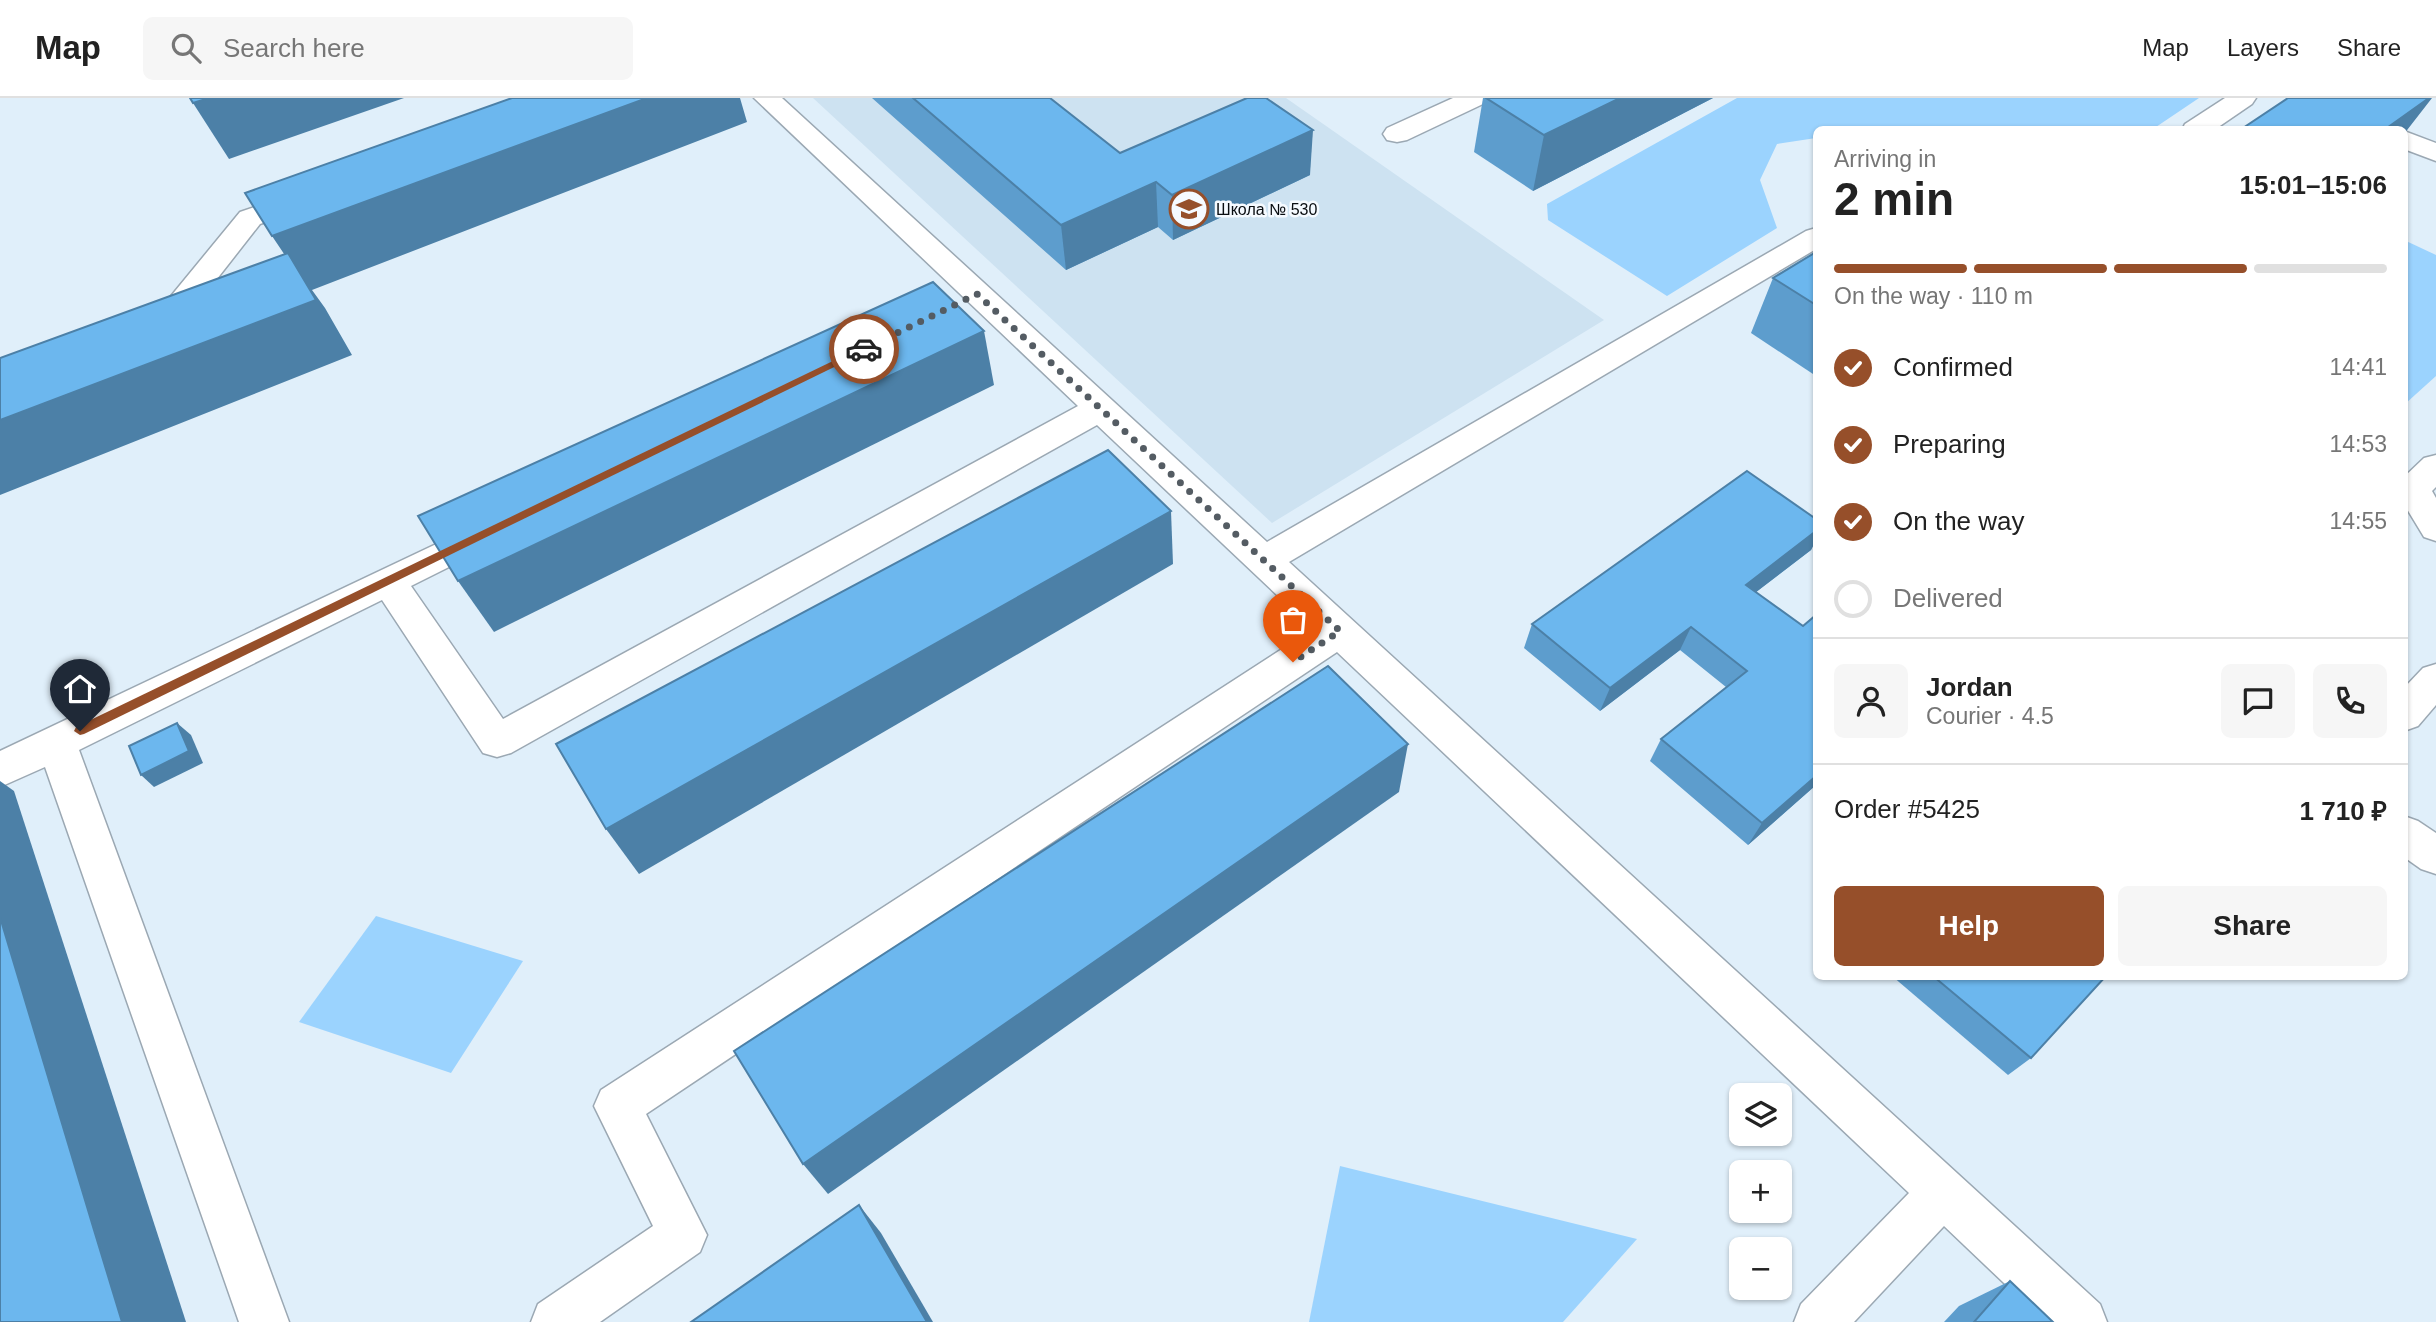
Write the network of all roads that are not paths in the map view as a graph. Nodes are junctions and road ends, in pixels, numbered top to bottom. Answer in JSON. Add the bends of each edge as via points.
{"nodes":[{"id":1,"x":767,"y":98,"type":"edge"},
{"id":2,"x":1474,"y":98,"type":"edge"},
{"id":3,"x":2243,"y":98,"type":"edge"},
{"id":4,"x":2201,"y":126,"type":"edge"},
{"id":5,"x":1397,"y":134,"type":"dead end"},
{"id":6,"x":2408,"y":141,"type":"edge"},
{"id":7,"x":2436,"y":153,"type":"edge"},
{"id":8,"x":329,"y":190,"type":"edge"},
{"id":9,"x":1813,"y":239,"type":"edge"},
{"id":10,"x":977,"y":294,"type":"junction"},
{"id":11,"x":943,"y":311,"type":"edge"},
{"id":12,"x":136,"y":328,"type":"edge"},
{"id":13,"x":1101,"y":408,"type":"junction"},
{"id":14,"x":2436,"y":467,"type":"edge"},
{"id":15,"x":521,"y":516,"type":"edge"},
{"id":16,"x":2436,"y":528,"type":"edge"},
{"id":17,"x":1264,"y":560,"type":"junction"},
{"id":18,"x":388,"y":581,"type":"junction"},
{"id":19,"x":1340,"y":631,"type":"junction"},
{"id":20,"x":2436,"y":678,"type":"edge"},
{"id":21,"x":2408,"y":710,"type":"edge"},
{"id":22,"x":56,"y":742,"type":"junction"},
{"id":23,"x":0,"y":770,"type":"edge"},
{"id":24,"x":2408,"y":837,"type":"edge"},
{"id":25,"x":2436,"y":856,"type":"edge"},
{"id":26,"x":1942,"y":1193,"type":"junction"},
{"id":27,"x":264,"y":1322,"type":"edge"},
{"id":28,"x":556,"y":1322,"type":"edge"},
{"id":29,"x":1819,"y":1322,"type":"edge"},
{"id":30,"x":2082,"y":1322,"type":"edge"}],
"edges":[{"from":1,"to":10,"type":"lane"},
{"from":2,"to":5,"type":"lane"},
{"from":3,"to":4,"type":"lane"},
{"from":6,"to":7,"type":"lane"},
{"from":8,"to":12,"type":"lane","via":[[250,218],[173,314]]},
{"from":9,"to":17,"type":"lane"},
{"from":10,"to":11,"type":"lane"},
{"from":10,"to":13,"type":"lane"},
{"from":13,"to":17,"type":"lane"},
{"from":13,"to":18,"type":"lane","via":[[497,741]]},
{"from":14,"to":16,"type":"lane","via":[[2413,489]]},
{"from":15,"to":18,"type":"lane"},
{"from":17,"to":19,"type":"lane"},
{"from":18,"to":22,"type":"lane"},
{"from":19,"to":26,"type":"lane"},
{"from":19,"to":28,"type":"lane","via":[[617,1106],[683,1235]]},
{"from":20,"to":21,"type":"lane"},
{"from":22,"to":23,"type":"lane"},
{"from":22,"to":27,"type":"lane"},
{"from":24,"to":25,"type":"lane"},
{"from":26,"to":29,"type":"lane"},
{"from":26,"to":30,"type":"lane"}]}
